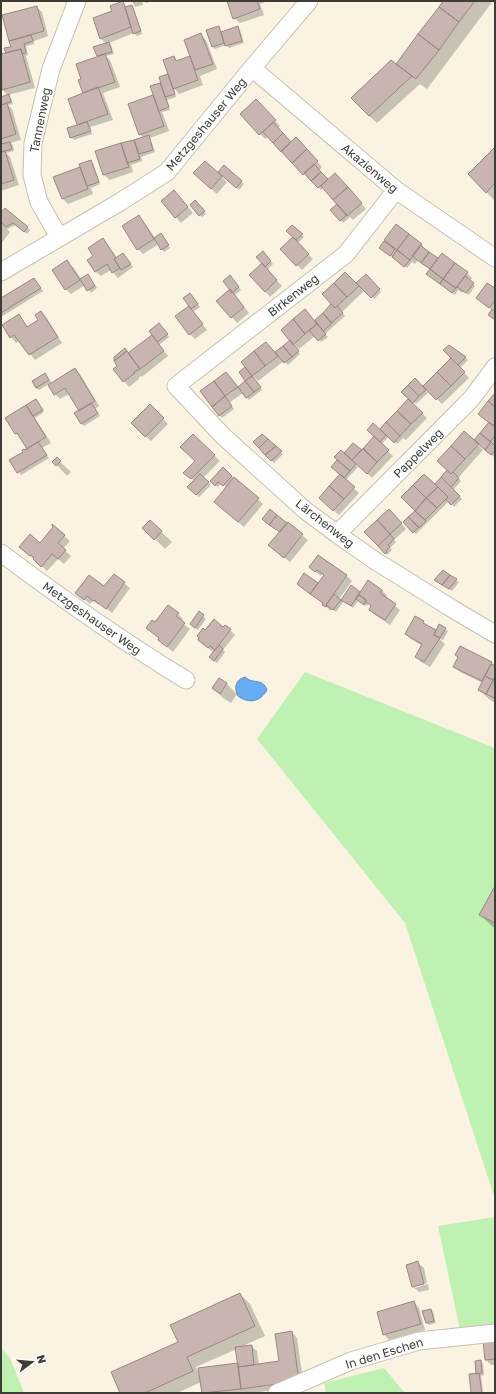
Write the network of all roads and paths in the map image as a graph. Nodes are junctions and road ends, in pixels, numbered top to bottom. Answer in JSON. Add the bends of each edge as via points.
{"nodes":[{"id":1,"x":77,"y":1,"type":"edge"},
{"id":2,"x":309,"y":1,"type":"edge"},
{"id":3,"x":252,"y":68,"type":"junction"},
{"id":4,"x":396,"y":190,"type":"junction"},
{"id":5,"x":60,"y":237,"type":"junction"},
{"id":6,"x":495,"y":258,"type":"edge"},
{"id":7,"x":1,"y":272,"type":"edge"},
{"id":8,"x":495,"y":367,"type":"edge"},
{"id":9,"x":176,"y":386,"type":"joint"},
{"id":10,"x":337,"y":534,"type":"junction"},
{"id":11,"x":1,"y":553,"type":"edge"},
{"id":12,"x":495,"y":634,"type":"edge"},
{"id":13,"x":186,"y":680,"type":"dead end"},
{"id":14,"x":495,"y":1333,"type":"edge"},
{"id":15,"x":277,"y":1393,"type":"edge"}],
"edges":[{"from":1,"to":5,"type":"street","name":"Tannenweg","via":[[51,69],[33,143],[32,175],[39,202]]},
{"from":2,"to":3,"type":"street","name":"Metzgeshauser Weg"},
{"from":3,"to":4,"type":"street","name":"Akazienweg"},
{"from":3,"to":5,"type":"street","name":"Metzgeshauser Weg","via":[[167,172]]},
{"from":4,"to":6,"type":"street","name":"Akazienweg"},
{"from":4,"to":9,"type":"street","name":"Birkenweg","via":[[346,254]]},
{"from":5,"to":7,"type":"street","name":"Metzgeshauser Weg"},
{"from":8,"to":10,"type":"street","name":"Pappelweg","via":[[472,398]]},
{"from":9,"to":10,"type":"street","name":"Lärchenweg","via":[[223,436],[306,511]]},
{"from":10,"to":12,"type":"street","name":"Lärchenweg","via":[[374,560]]},
{"from":11,"to":13,"type":"street","name":"Metzgeshauser Weg","via":[[68,603]]},
{"from":14,"to":15,"type":"street","name":"In den Eschen","via":[[419,1341],[351,1361]]}]}
